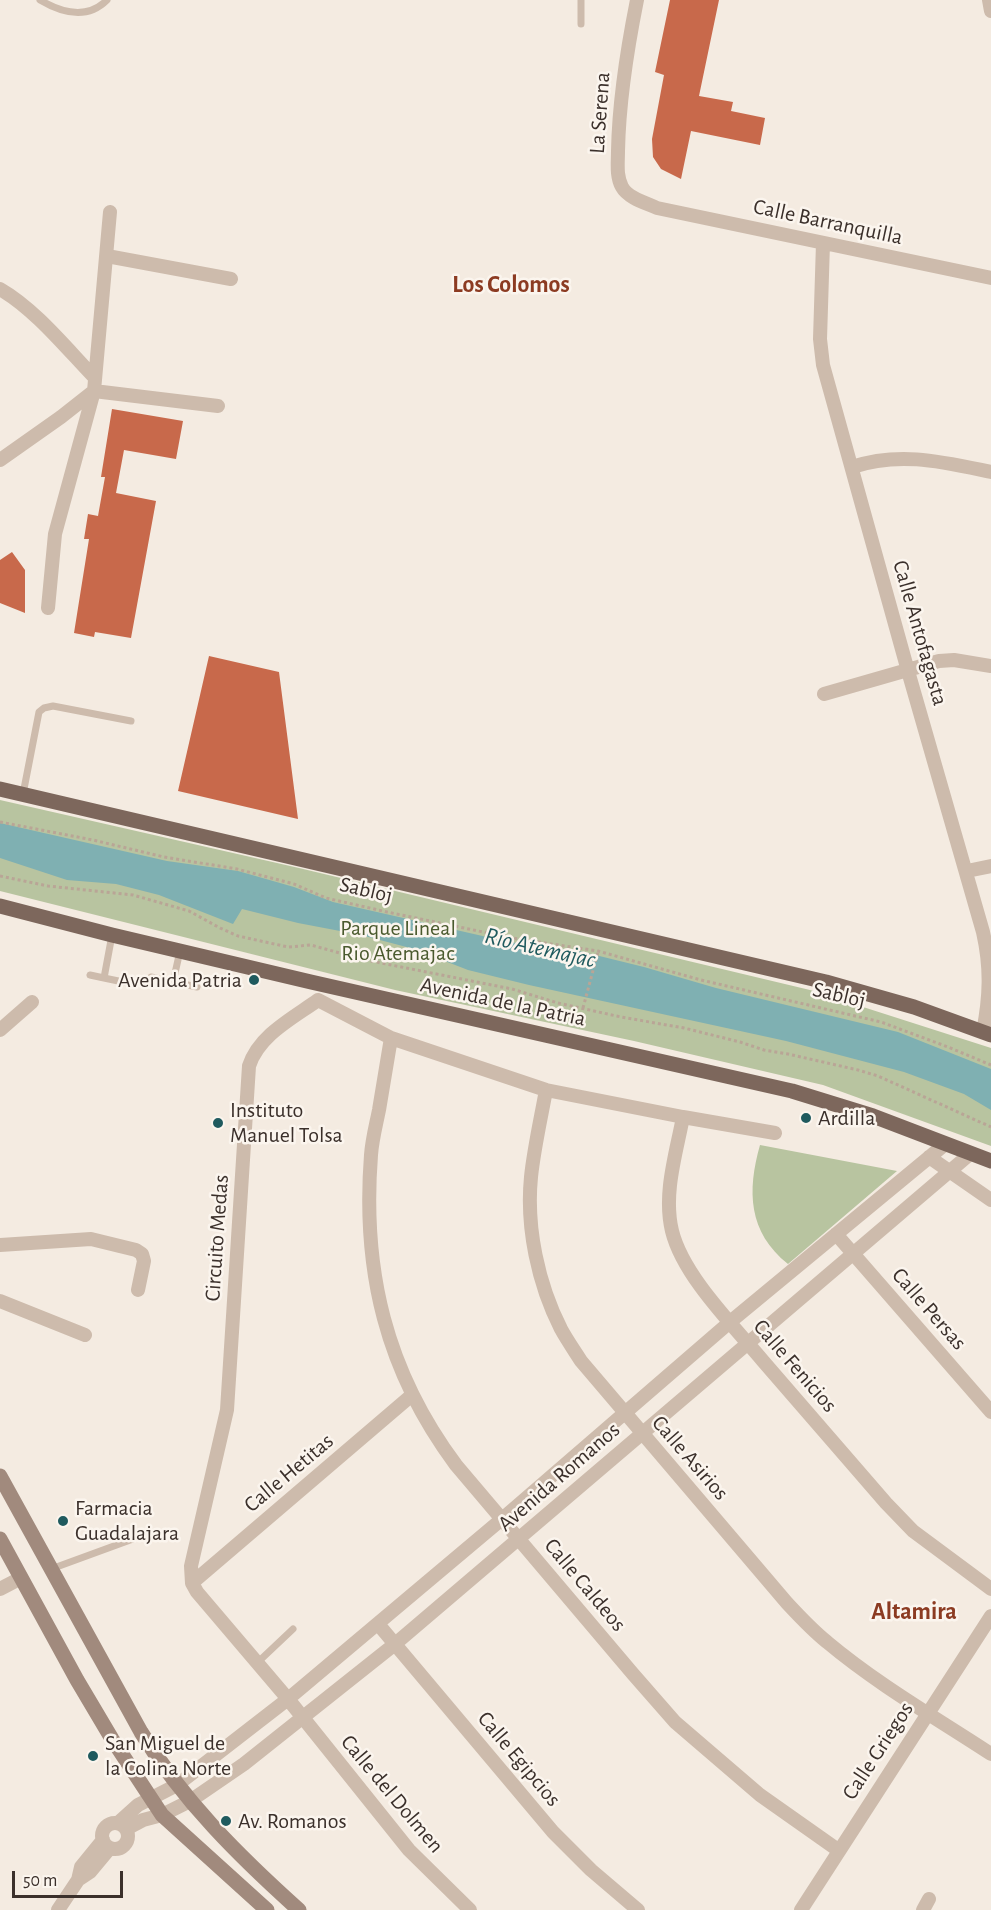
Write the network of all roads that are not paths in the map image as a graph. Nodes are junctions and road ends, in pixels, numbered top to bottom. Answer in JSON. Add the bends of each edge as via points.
{"nodes":[{"id":1,"x":40,"y":0,"type":"edge"},
{"id":2,"x":107,"y":0,"type":"edge"},
{"id":3,"x":581,"y":0,"type":"edge"},
{"id":4,"x":637,"y":0,"type":"edge"},
{"id":5,"x":989,"y":0,"type":"edge"},
{"id":6,"x":991,"y":11,"type":"edge"},
{"id":7,"x":581,"y":24,"type":"dead end"},
{"id":8,"x":657,"y":208,"type":"joint"},
{"id":9,"x":110,"y":212,"type":"dead end"},
{"id":10,"x":824,"y":243,"type":"junction"},
{"id":11,"x":107,"y":256,"type":"junction"},
{"id":12,"x":991,"y":278,"type":"edge"},
{"id":13,"x":231,"y":279,"type":"dead end"},
{"id":14,"x":0,"y":289,"type":"edge"},
{"id":15,"x":95,"y":385,"type":"junction"},
{"id":16,"x":218,"y":406,"type":"dead end"},
{"id":17,"x":0,"y":442,"type":"edge"},
{"id":18,"x":5,"y":456,"type":"edge"},
{"id":19,"x":852,"y":467,"type":"junction"},
{"id":20,"x":991,"y":472,"type":"edge"},
{"id":21,"x":48,"y":608,"type":"dead end"},
{"id":22,"x":991,"y":666,"type":"edge"},
{"id":23,"x":908,"y":671,"type":"junction"},
{"id":24,"x":824,"y":693,"type":"dead end"},
{"id":25,"x":131,"y":721,"type":"dead end"},
{"id":26,"x":0,"y":789,"type":"edge"},
{"id":27,"x":23,"y":794,"type":"junction"},
{"id":28,"x":991,"y":866,"type":"edge"},
{"id":29,"x":967,"y":871,"type":"junction"},
{"id":30,"x":0,"y":906,"type":"edge"},
{"id":31,"x":112,"y":935,"type":"junction"},
{"id":32,"x":180,"y":951,"type":"junction"},
{"id":33,"x":90,"y":975,"type":"dead end"},
{"id":34,"x":151,"y":977,"type":"dead end"},
{"id":35,"x":104,"y":978,"type":"junction"},
{"id":36,"x":173,"y":982,"type":"junction"},
{"id":37,"x":310,"y":982,"type":"junction"},
{"id":38,"x":128,"y":984,"type":"dead end"},
{"id":39,"x":197,"y":987,"type":"dead end"},
{"id":40,"x":318,"y":999,"type":"junction"},
{"id":41,"x":32,"y":1002,"type":"dead end"},
{"id":42,"x":0,"y":1030,"type":"edge"},
{"id":43,"x":987,"y":1034,"type":"edge"},
{"id":44,"x":391,"y":1038,"type":"junction"},
{"id":45,"x":546,"y":1090,"type":"junction"},
{"id":46,"x":683,"y":1118,"type":"junction"},
{"id":47,"x":775,"y":1133,"type":"dead end"},
{"id":48,"x":944,"y":1145,"type":"junction"},
{"id":49,"x":970,"y":1154,"type":"junction"},
{"id":50,"x":928,"y":1158,"type":"junction"},
{"id":51,"x":991,"y":1161,"type":"edge"},
{"id":52,"x":950,"y":1172,"type":"junction"},
{"id":53,"x":991,"y":1200,"type":"edge"},
{"id":54,"x":836,"y":1234,"type":"junction"},
{"id":55,"x":0,"y":1245,"type":"edge"},
{"id":56,"x":854,"y":1254,"type":"junction"},
{"id":57,"x":138,"y":1290,"type":"dead end"},
{"id":58,"x":0,"y":1301,"type":"edge"},
{"id":59,"x":730,"y":1322,"type":"junction"},
{"id":60,"x":85,"y":1335,"type":"dead end"},
{"id":61,"x":748,"y":1343,"type":"junction"},
{"id":62,"x":412,"y":1395,"type":"junction"},
{"id":63,"x":991,"y":1412,"type":"edge"},
{"id":64,"x":624,"y":1413,"type":"junction"},
{"id":65,"x":642,"y":1434,"type":"junction"},
{"id":66,"x":0,"y":1476,"type":"edge"},
{"id":67,"x":502,"y":1519,"type":"junction"},
{"id":68,"x":0,"y":1539,"type":"edge"},
{"id":69,"x":133,"y":1539,"type":"dead end"},
{"id":70,"x":519,"y":1539,"type":"junction"},
{"id":71,"x":51,"y":1569,"type":"junction"},
{"id":72,"x":21,"y":1578,"type":"junction"},
{"id":73,"x":192,"y":1583,"type":"junction"},
{"id":74,"x":0,"y":1589,"type":"edge"},
{"id":75,"x":991,"y":1589,"type":"edge"},
{"id":76,"x":991,"y":1616,"type":"edge"},
{"id":77,"x":378,"y":1624,"type":"junction"},
{"id":78,"x":293,"y":1629,"type":"dead end"},
{"id":79,"x":395,"y":1644,"type":"junction"},
{"id":80,"x":257,"y":1663,"type":"junction"},
{"id":81,"x":288,"y":1699,"type":"junction"},
{"id":82,"x":928,"y":1712,"type":"junction"},
{"id":83,"x":302,"y":1717,"type":"junction"},
{"id":84,"x":991,"y":1754,"type":"edge"},
{"id":85,"x":177,"y":1785,"type":"junction"},
{"id":86,"x":150,"y":1798,"type":"junction"},
{"id":87,"x":189,"y":1801,"type":"junction"},
{"id":88,"x":162,"y":1815,"type":"junction"},
{"id":89,"x":122,"y":1826,"type":"junction"},
{"id":90,"x":107,"y":1844,"type":"junction"},
{"id":91,"x":838,"y":1850,"type":"junction"},
{"id":92,"x":58,"y":1910,"type":"edge"},
{"id":93,"x":267,"y":1910,"type":"edge"},
{"id":94,"x":299,"y":1910,"type":"edge"},
{"id":95,"x":470,"y":1910,"type":"edge"},
{"id":96,"x":638,"y":1910,"type":"edge"},
{"id":97,"x":801,"y":1910,"type":"edge"}],
"edges":[{"from":1,"to":2,"type":"lane","via":[[62,11],[92,12]]},
{"from":3,"to":7,"type":"lane"},
{"from":4,"to":8,"type":"street","name":"La Serena","via":[[624,64],[618,175],[623,189]]},
{"from":5,"to":6,"type":"street"},
{"from":8,"to":10,"type":"street","name":"Calle Barranquilla"},
{"from":9,"to":11,"type":"street"},
{"from":10,"to":12,"type":"street","name":"Calle Barranquilla"},
{"from":10,"to":19,"type":"street","name":"Calle Antofagasta","via":[[821,352]]},
{"from":11,"to":13,"type":"street"},
{"from":11,"to":15,"type":"street"},
{"from":14,"to":15,"type":"street","via":[[38,319]]},
{"from":15,"to":16,"type":"street"},
{"from":15,"to":18,"type":"street","via":[[61,417]]},
{"from":15,"to":21,"type":"street","via":[[55,534]]},
{"from":17,"to":18,"type":"street"},
{"from":19,"to":20,"type":"street","via":[[884,459],[916,459]]},
{"from":19,"to":23,"type":"street","name":"Calle Antofagasta"},
{"from":22,"to":23,"type":"street","via":[[954,660]]},
{"from":23,"to":24,"type":"street"},
{"from":23,"to":29,"type":"street","name":"Calle Antofagasta"},
{"from":25,"to":27,"type":"lane","via":[[53,706],[44,708],[39,712]]},
{"from":26,"to":27,"type":"main road"},
{"from":27,"to":43,"type":"main road","via":[[826,982],[914,1007]]},
{"from":28,"to":29,"type":"street"},
{"from":29,"to":43,"type":"street","name":"Calle Antofagasta","via":[[989,955]]},
{"from":30,"to":31,"type":"main road","name":"Avenida de la Patria"},
{"from":31,"to":32,"type":"main road","name":"Avenida de la Patria"},
{"from":31,"to":35,"type":"lane"},
{"from":32,"to":36,"type":"lane"},
{"from":32,"to":37,"type":"main road","name":"Avenida de la Patria"},
{"from":33,"to":35,"type":"lane"},
{"from":34,"to":36,"type":"lane"},
{"from":35,"to":38,"type":"lane"},
{"from":36,"to":39,"type":"lane"},
{"from":37,"to":40,"type":"street"},
{"from":37,"to":48,"type":"main road","name":"Avenida de la Patria","via":[[792,1090],[873,1116]]},
{"from":40,"to":44,"type":"street"},
{"from":40,"to":73,"type":"street","name":"Circuito Medas","via":[[261,1043],[249,1066],[227,1410],[191,1566]]},
{"from":41,"to":42,"type":"street"},
{"from":44,"to":45,"type":"street"},
{"from":44,"to":62,"type":"street","name":"Calle Caldeos","via":[[371,1152],[372,1253],[390,1343]]},
{"from":45,"to":46,"type":"street"},
{"from":45,"to":64,"type":"street","name":"Calle Asirios","via":[[531,1177],[532,1230],[538,1266],[561,1329],[581,1361]]},
{"from":46,"to":47,"type":"street"},
{"from":46,"to":59,"type":"street","name":"Calle Fenicios","via":[[670,1186],[672,1231],[694,1276]]},
{"from":48,"to":49,"type":"main road","name":"Avenida de la Patria"},
{"from":48,"to":50,"type":"street","name":"Avenida Romanos"},
{"from":49,"to":51,"type":"main road","name":"Avenida de la Patria"},
{"from":49,"to":52,"type":"street","name":"Avenida Romanos"},
{"from":50,"to":52,"type":"street"},
{"from":50,"to":54,"type":"street","name":"Avenida Romanos"},
{"from":52,"to":53,"type":"street"},
{"from":52,"to":56,"type":"street","name":"Avenida Romanos"},
{"from":54,"to":56,"type":"street","name":"Calle Persas"},
{"from":54,"to":59,"type":"street","name":"Avenida Romanos"},
{"from":55,"to":57,"type":"street","via":[[91,1239],[136,1250],[144,1261]]},
{"from":56,"to":61,"type":"street","name":"Avenida Romanos"},
{"from":56,"to":63,"type":"street","name":"Calle Persas"},
{"from":58,"to":60,"type":"street"},
{"from":59,"to":61,"type":"street","name":"Calle Fenicios"},
{"from":59,"to":64,"type":"street","name":"Avenida Romanos"},
{"from":61,"to":65,"type":"street","name":"Avenida Romanos"},
{"from":61,"to":75,"type":"street","name":"Calle Fenicios","via":[[913,1532]]},
{"from":62,"to":67,"type":"street","name":"Calle Caldeos","via":[[442,1446]]},
{"from":62,"to":73,"type":"street","name":"Calle Hetitas"},
{"from":64,"to":65,"type":"street","name":"Calle Asirios"},
{"from":64,"to":67,"type":"street","name":"Avenida Romanos"},
{"from":65,"to":70,"type":"street","name":"Avenida Romanos"},
{"from":65,"to":82,"type":"street","name":"Calle Asirios","via":[[805,1622],[852,1662]]},
{"from":66,"to":71,"type":"main road"},
{"from":67,"to":70,"type":"street","name":"Calle Caldeos"},
{"from":67,"to":77,"type":"street","name":"Avenida Romanos"},
{"from":68,"to":72,"type":"main road"},
{"from":69,"to":71,"type":"lane"},
{"from":70,"to":79,"type":"street","name":"Avenida Romanos"},
{"from":70,"to":91,"type":"street","name":"Calle Caldeos","via":[[675,1722],[760,1795]]},
{"from":71,"to":85,"type":"main road","via":[[141,1732]]},
{"from":72,"to":74,"type":"street"},
{"from":72,"to":86,"type":"main road","via":[[77,1680]]},
{"from":73,"to":80,"type":"street"},
{"from":76,"to":82,"type":"street","name":"Calle Griegos"},
{"from":77,"to":79,"type":"street","name":"Calle Egipcios"},
{"from":77,"to":81,"type":"street","name":"Avenida Romanos"},
{"from":78,"to":80,"type":"lane"},
{"from":79,"to":83,"type":"street","name":"Avenida Romanos"},
{"from":79,"to":96,"type":"street","name":"Calle Egipcios","via":[[553,1832]]},
{"from":80,"to":81,"type":"street"},
{"from":81,"to":83,"type":"street","name":"Calle del Dolmen"},
{"from":81,"to":85,"type":"street","name":"Avenida Romanos"},
{"from":82,"to":84,"type":"street","name":"Calle Asirios"},
{"from":82,"to":91,"type":"street","name":"Calle Griegos"},
{"from":83,"to":87,"type":"street","name":"Avenida Romanos","via":[[244,1764]]},
{"from":83,"to":95,"type":"street","name":"Calle del Dolmen","via":[[409,1850]]},
{"from":85,"to":86,"type":"street","name":"Avenida Romanos"},
{"from":85,"to":87,"type":"main road"},
{"from":86,"to":88,"type":"main road"},
{"from":86,"to":89,"type":"street","name":"Avenida Romanos","via":[[128,1813]]},
{"from":87,"to":88,"type":"street","name":"Avenida Romanos"},
{"from":87,"to":94,"type":"main road"},
{"from":88,"to":89,"type":"street","name":"Avenida Romanos"},
{"from":88,"to":93,"type":"main road"},
{"from":89,"to":90,"type":"street","via":[[105,1827],[102,1833]]},
{"from":89,"to":90,"type":"street","via":[[128,1834],[126,1842],[119,1848]]},
{"from":90,"to":92,"type":"street","via":[[81,1867],[78,1880]]},
{"from":91,"to":97,"type":"street","name":"Calle Griegos"}]}
